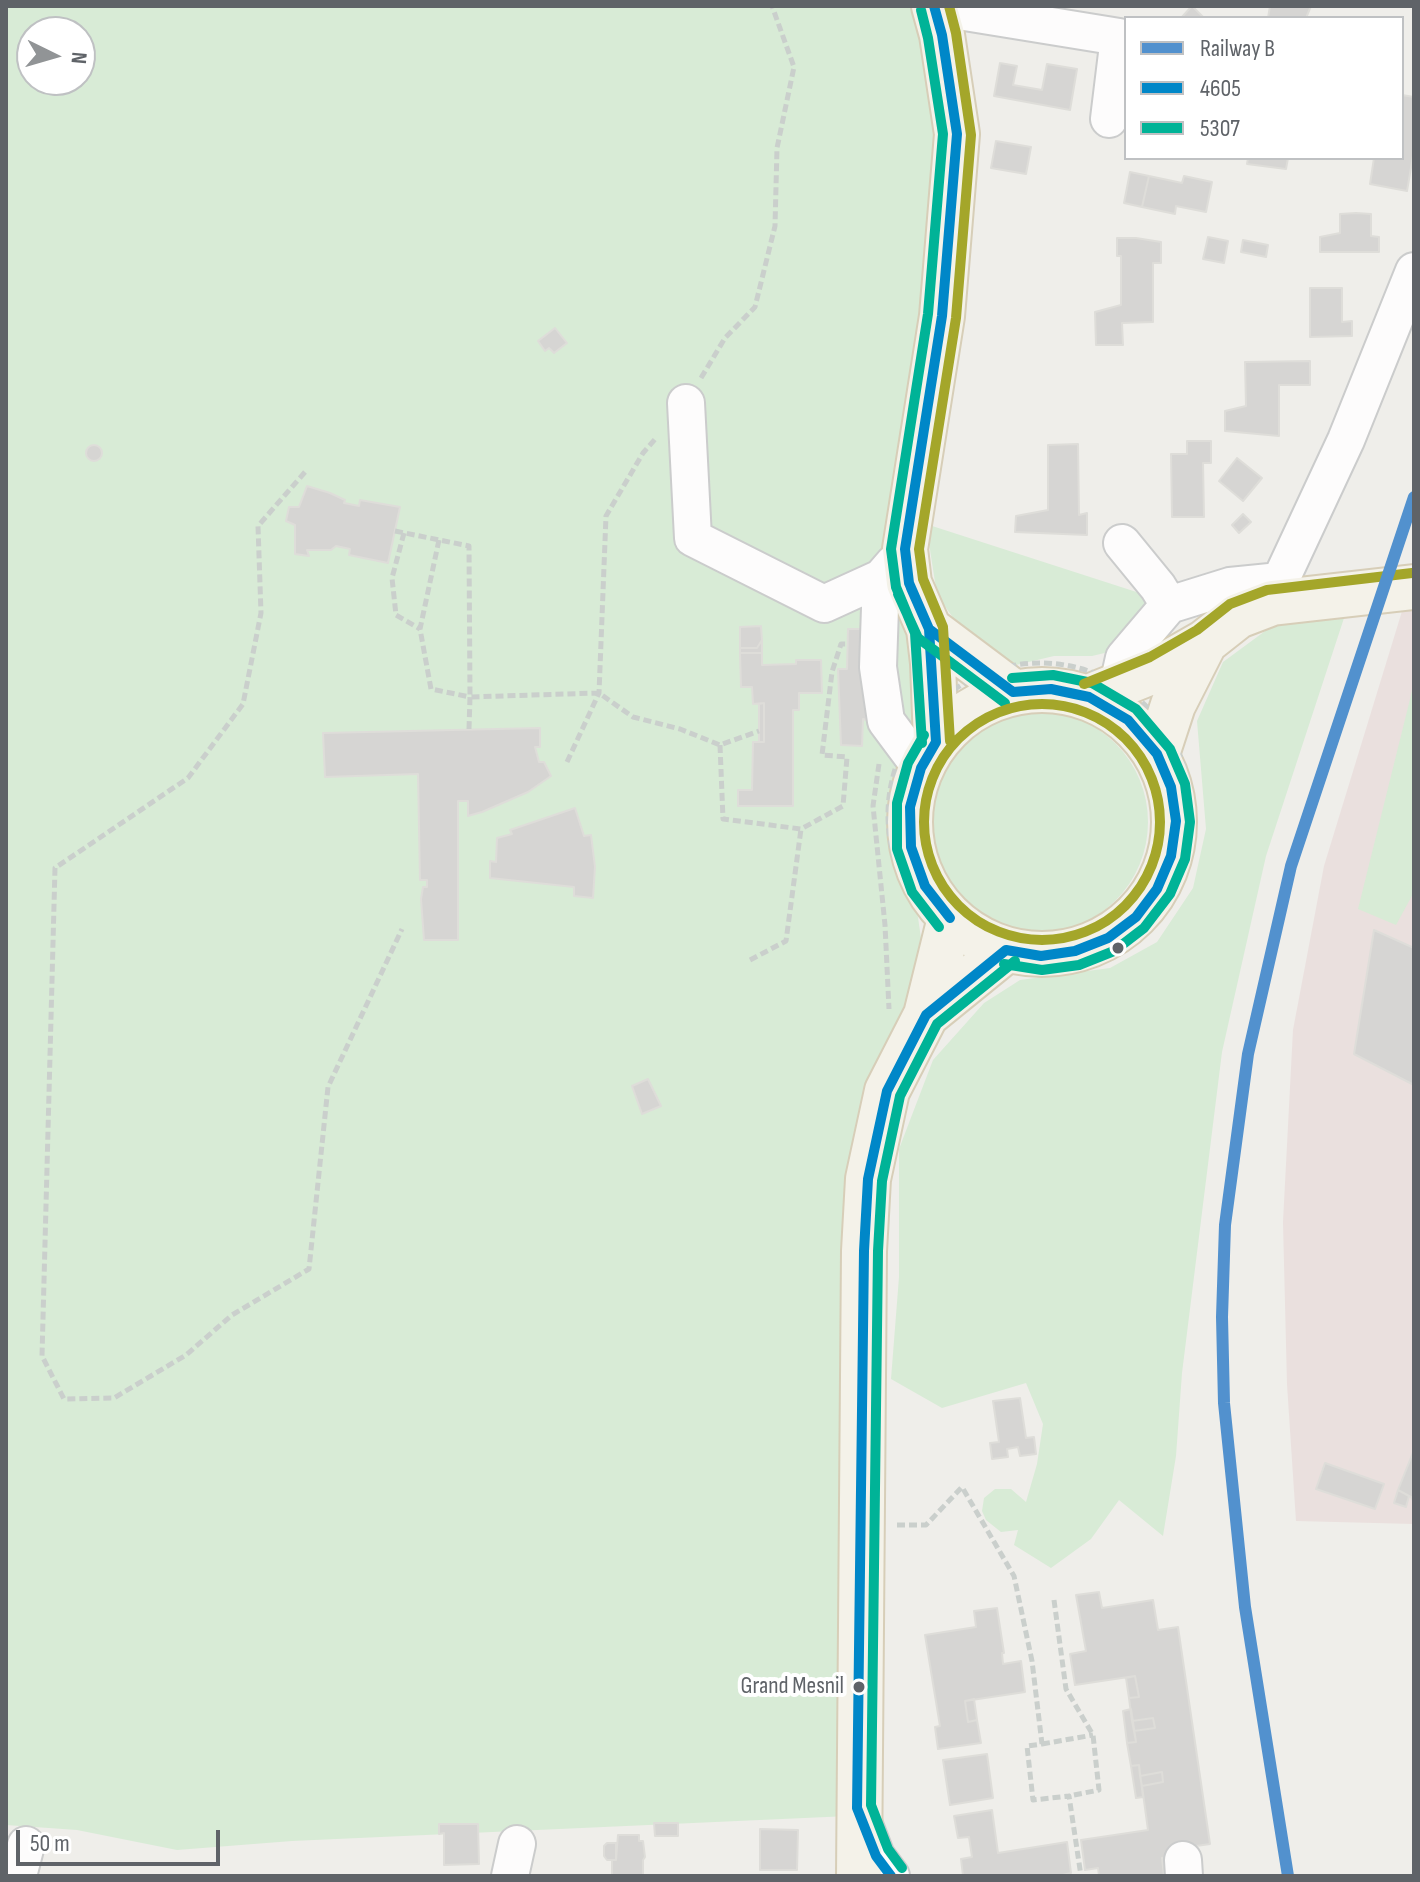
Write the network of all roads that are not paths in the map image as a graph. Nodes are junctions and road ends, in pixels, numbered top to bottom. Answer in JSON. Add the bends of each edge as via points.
{"nodes":[{"id":1,"x":934,"y":6,"type":"edge"},
{"id":2,"x":1109,"y":119,"type":"dead end"},
{"id":3,"x":1414,"y":271,"type":"edge"},
{"id":4,"x":686,"y":403,"type":"dead end"},
{"id":5,"x":1122,"y":543,"type":"dead end"},
{"id":6,"x":893,"y":563,"type":"junction"},
{"id":7,"x":1414,"y":587,"type":"edge"},
{"id":8,"x":1276,"y":592,"type":"junction"},
{"id":9,"x":1169,"y":605,"type":"junction"},
{"id":10,"x":929,"y":629,"type":"junction"},
{"id":11,"x":1205,"y":642,"type":"junction"},
{"id":12,"x":1000,"y":682,"type":"junction"},
{"id":13,"x":1103,"y":691,"type":"junction"},
{"id":14,"x":924,"y":741,"type":"junction"},
{"id":15,"x":1161,"y":742,"type":"junction"},
{"id":16,"x":948,"y":926,"type":"junction"},
{"id":17,"x":1000,"y":955,"type":"junction"},
{"id":18,"x":926,"y":1015,"type":"junction"},
{"id":19,"x":857,"y":1808,"type":"junction"},
{"id":20,"x":859,"y":1876,"type":"edge"},
{"id":21,"x":891,"y":1876,"type":"edge"}],
"edges":[{"from":1,"to":2,"type":"street","via":[[1119,37]]},
{"from":1,"to":6,"type":"main road","via":[[957,134],[942,316]]},
{"from":3,"to":8,"type":"street","via":[[1346,440]]},
{"from":4,"to":6,"type":"street","via":[[693,538],[824,604]]},
{"from":5,"to":9,"type":"street"},
{"from":6,"to":10,"type":"main road","via":[[909,583]]},
{"from":6,"to":14,"type":"street","via":[[878,667],[886,721]]},
{"from":7,"to":8,"type":"main road","via":[[1331,596]]},
{"from":8,"to":9,"type":"street","via":[[1230,586]]},
{"from":8,"to":11,"type":"main road"},
{"from":9,"to":13,"type":"street"},
{"from":10,"to":12,"type":"main road"},
{"from":10,"to":14,"type":"main road","via":[[933,663]]},
{"from":11,"to":13,"type":"main road","via":[[1156,670]]},
{"from":11,"to":15,"type":"main road"},
{"from":12,"to":13,"type":"main road"},
{"from":12,"to":14,"type":"main road","via":[[983,702]]},
{"from":13,"to":15,"type":"main road","via":[[1128,720]]},
{"from":14,"to":16,"type":"main road","via":[[910,807],[911,847]]},
{"from":15,"to":17,"type":"main road","via":[[1176,821],[1171,856],[1157,889],[1136,917],[1108,938],[1075,951]]},
{"from":16,"to":17,"type":"main road"},
{"from":16,"to":18,"type":"main road"},
{"from":17,"to":18,"type":"main road"},
{"from":18,"to":19,"type":"main road","via":[[887,1091],[868,1179]]},
{"from":19,"to":20,"type":"main road"},
{"from":19,"to":21,"type":"street","via":[[876,1856]]}]}
